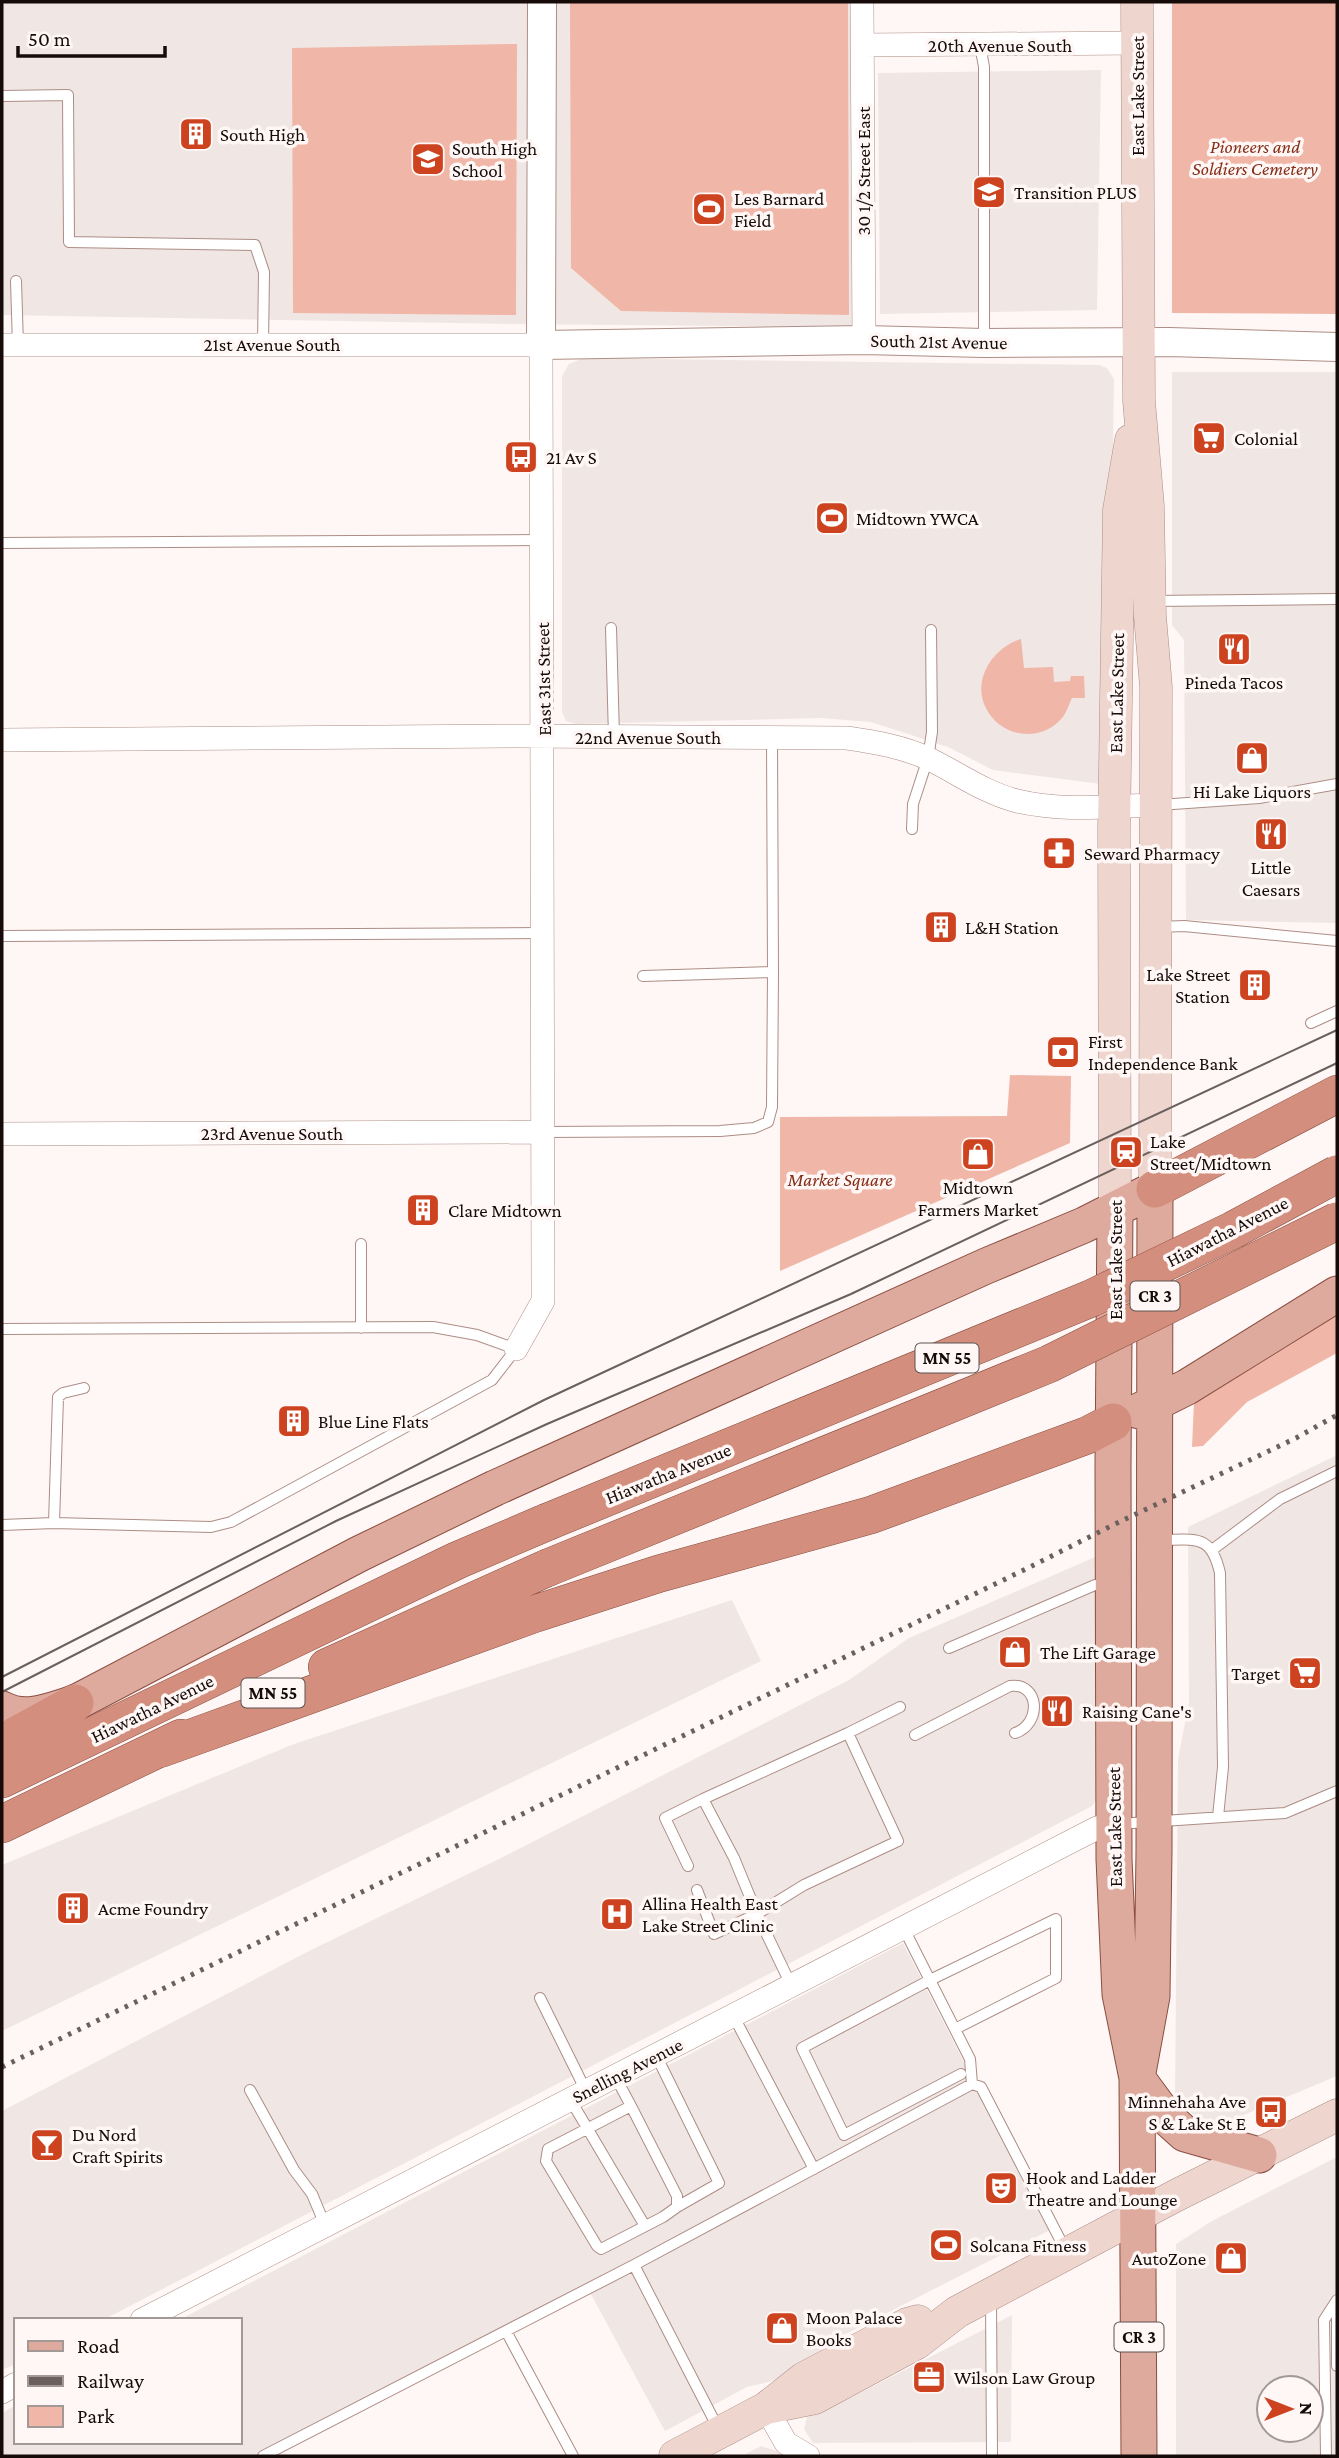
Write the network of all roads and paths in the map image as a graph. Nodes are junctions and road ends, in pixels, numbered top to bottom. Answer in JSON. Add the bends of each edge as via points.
{"nodes":[{"id":1,"x":542,"y":2,"type":"edge"},
{"id":2,"x":862,"y":2,"type":"edge"},
{"id":3,"x":1137,"y":2,"type":"edge"},
{"id":4,"x":1137,"y":43,"type":"junction"},
{"id":5,"x":980,"y":44,"type":"junction"},
{"id":6,"x":862,"y":45,"type":"junction"},
{"id":7,"x":2,"y":96,"type":"edge"},
{"id":8,"x":16,"y":281,"type":"dead end"},
{"id":9,"x":864,"y":340,"type":"junction"},
{"id":10,"x":1139,"y":342,"type":"junction"},
{"id":11,"x":984,"y":343,"type":"junction"},
{"id":12,"x":263,"y":344,"type":"junction"},
{"id":13,"x":10,"y":345,"type":"edge"},
{"id":14,"x":541,"y":345,"type":"junction"},
{"id":15,"x":1337,"y":347,"type":"edge"},
{"id":16,"x":1139,"y":401,"type":"junction"},
{"id":17,"x":542,"y":540,"type":"junction"},
{"id":18,"x":2,"y":543,"type":"edge"},
{"id":19,"x":1337,"y":599,"type":"edge"},
{"id":20,"x":1150,"y":601,"type":"junction"},
{"id":21,"x":611,"y":628,"type":"dead end"},
{"id":22,"x":931,"y":630,"type":"dead end"},
{"id":23,"x":544,"y":736,"type":"junction"},
{"id":24,"x":614,"y":737,"type":"junction"},
{"id":25,"x":772,"y":738,"type":"junction"},
{"id":26,"x":2,"y":740,"type":"edge"},
{"id":27,"x":928,"y":758,"type":"junction"},
{"id":28,"x":1337,"y":784,"type":"edge"},
{"id":29,"x":1156,"y":805,"type":"junction"},
{"id":30,"x":1114,"y":806,"type":"junction"},
{"id":31,"x":912,"y":829,"type":"dead end"},
{"id":32,"x":1156,"y":927,"type":"junction"},
{"id":33,"x":543,"y":933,"type":"junction"},
{"id":34,"x":2,"y":936,"type":"edge"},
{"id":35,"x":1337,"y":941,"type":"edge"},
{"id":36,"x":773,"y":972,"type":"junction"},
{"id":37,"x":643,"y":976,"type":"dead end"},
{"id":38,"x":1337,"y":1011,"type":"edge"},
{"id":39,"x":1311,"y":1023,"type":"dead end"},
{"id":40,"x":1337,"y":1094,"type":"edge"},
{"id":41,"x":543,"y":1132,"type":"junction"},
{"id":42,"x":2,"y":1134,"type":"edge"},
{"id":43,"x":1337,"y":1174,"type":"edge"},
{"id":44,"x":1155,"y":1189,"type":"junction"},
{"id":45,"x":1115,"y":1210,"type":"junction"},
{"id":46,"x":1337,"y":1221,"type":"edge"},
{"id":47,"x":361,"y":1244,"type":"dead end"},
{"id":48,"x":1337,"y":1294,"type":"edge"},
{"id":49,"x":361,"y":1328,"type":"junction"},
{"id":50,"x":2,"y":1329,"type":"edge"},
{"id":51,"x":516,"y":1349,"type":"junction"},
{"id":52,"x":84,"y":1388,"type":"dead end"},
{"id":53,"x":1155,"y":1404,"type":"junction"},
{"id":54,"x":1113,"y":1422,"type":"junction"},
{"id":55,"x":1337,"y":1471,"type":"edge"},
{"id":56,"x":54,"y":1523,"type":"junction"},
{"id":57,"x":2,"y":1525,"type":"edge"},
{"id":58,"x":1155,"y":1540,"type":"junction"},
{"id":59,"x":1212,"y":1550,"type":"junction"},
{"id":60,"x":1113,"y":1585,"type":"junction"},
{"id":61,"x":949,"y":1648,"type":"dead end"},
{"id":62,"x":75,"y":1703,"type":"junction"},
{"id":63,"x":900,"y":1707,"type":"dead end"},
{"id":64,"x":2,"y":1709,"type":"edge"},
{"id":65,"x":848,"y":1733,"type":"junction"},
{"id":66,"x":1015,"y":1733,"type":"dead end"},
{"id":67,"x":915,"y":1735,"type":"dead end"},
{"id":68,"x":2,"y":1743,"type":"edge"},
{"id":69,"x":160,"y":1749,"type":"junction"},
{"id":70,"x":2,"y":1780,"type":"edge"},
{"id":71,"x":1337,"y":1791,"type":"edge"},
{"id":72,"x":703,"y":1799,"type":"junction"},
{"id":73,"x":1218,"y":1817,"type":"junction"},
{"id":74,"x":1154,"y":1821,"type":"junction"},
{"id":75,"x":2,"y":1824,"type":"edge"},
{"id":76,"x":1114,"y":1824,"type":"junction"},
{"id":77,"x":688,"y":1866,"type":"dead end"},
{"id":78,"x":697,"y":1890,"type":"dead end"},
{"id":79,"x":757,"y":1914,"type":"junction"},
{"id":80,"x":903,"y":1927,"type":"junction"},
{"id":81,"x":930,"y":1980,"type":"junction"},
{"id":82,"x":791,"y":1986,"type":"junction"},
{"id":83,"x":540,"y":1998,"type":"dead end"},
{"id":84,"x":733,"y":2015,"type":"junction"},
{"id":85,"x":955,"y":2029,"type":"junction"},
{"id":86,"x":656,"y":2055,"type":"junction"},
{"id":87,"x":961,"y":2074,"type":"dead end"},
{"id":88,"x":615,"y":2076,"type":"junction"},
{"id":89,"x":1138,"y":2078,"type":"junction"},
{"id":90,"x":972,"y":2084,"type":"junction"},
{"id":91,"x":250,"y":2090,"type":"dead end"},
{"id":92,"x":578,"y":2095,"type":"junction"},
{"id":93,"x":631,"y":2106,"type":"junction"},
{"id":94,"x":1337,"y":2115,"type":"edge"},
{"id":95,"x":587,"y":2129,"type":"junction"},
{"id":96,"x":1259,"y":2155,"type":"junction"},
{"id":97,"x":814,"y":2169,"type":"junction"},
{"id":98,"x":677,"y":2207,"type":"junction"},
{"id":99,"x":1138,"y":2218,"type":"junction"},
{"id":100,"x":326,"y":2225,"type":"junction"},
{"id":101,"x":645,"y":2226,"type":"junction"},
{"id":102,"x":1068,"y":2253,"type":"junction"},
{"id":103,"x":634,"y":2265,"type":"junction"},
{"id":104,"x":991,"y":2294,"type":"junction"},
{"id":105,"x":1337,"y":2300,"type":"edge"},
{"id":106,"x":146,"y":2318,"type":"edge"},
{"id":107,"x":506,"y":2331,"type":"junction"},
{"id":108,"x":1337,"y":2366,"type":"edge"},
{"id":109,"x":766,"y":2408,"type":"junction"},
{"id":110,"x":720,"y":2433,"type":"junction"},
{"id":111,"x":263,"y":2456,"type":"edge"},
{"id":112,"x":573,"y":2456,"type":"edge"},
{"id":113,"x":675,"y":2456,"type":"edge"},
{"id":114,"x":808,"y":2456,"type":"edge"},
{"id":115,"x":992,"y":2456,"type":"edge"},
{"id":116,"x":1139,"y":2456,"type":"edge"},
{"id":117,"x":1326,"y":2456,"type":"edge"}],
"edges":[{"from":1,"to":14,"type":"street","name":"East 31st Street"},
{"from":2,"to":6,"type":"street","name":"30 1/2 Street East"},
{"from":3,"to":4,"type":"main road","name":"East Lake Street","number":"CR 3"},
{"from":4,"to":5,"type":"street","name":"20th Avenue South"},
{"from":4,"to":10,"type":"main road","name":"East Lake Street","number":"CR 3"},
{"from":5,"to":6,"type":"street","name":"20th Avenue South"},
{"from":5,"to":11,"type":"lane","via":[[984,66]]},
{"from":6,"to":9,"type":"street","name":"30 1/2 Street East"},
{"from":7,"to":12,"type":"lane","via":[[68,95],[69,242],[255,245],[264,272]]},
{"from":8,"to":13,"type":"lane"},
{"from":9,"to":11,"type":"street","name":"South 21st Avenue"},
{"from":9,"to":14,"type":"street","name":"South 21st Avenue"},
{"from":10,"to":11,"type":"street","name":"South 21st Avenue"},
{"from":10,"to":15,"type":"street","name":"South 21st Avenue"},
{"from":10,"to":16,"type":"main road","name":"East Lake Street","number":"CR 3"},
{"from":12,"to":13,"type":"street","name":"21st Avenue South"},
{"from":12,"to":14,"type":"street","name":"21st Avenue South"},
{"from":14,"to":17,"type":"street","name":"East 31st Street"},
{"from":16,"to":20,"type":"main road","name":"East Lake Street","number":"CR 3"},
{"from":16,"to":30,"type":"main road","name":"East Lake Street","number":"CR 3","via":[[1119,510]]},
{"from":17,"to":18,"type":"lane"},
{"from":17,"to":23,"type":"street","name":"East 31st Street"},
{"from":19,"to":20,"type":"lane"},
{"from":20,"to":29,"type":"main road","name":"East Lake Street","number":"CR 3"},
{"from":21,"to":24,"type":"lane"},
{"from":22,"to":27,"type":"lane"},
{"from":23,"to":24,"type":"street","name":"22nd Avenue South"},
{"from":23,"to":26,"type":"street","name":"22nd Avenue South"},
{"from":23,"to":33,"type":"street","name":"East 31st Street"},
{"from":24,"to":25,"type":"street","name":"22nd Avenue South"},
{"from":25,"to":27,"type":"street","name":"22nd Avenue South","via":[[846,738],[890,745]]},
{"from":25,"to":36,"type":"lane"},
{"from":27,"to":30,"type":"street","name":"22nd Avenue South","via":[[1014,800],[1045,806]]},
{"from":27,"to":31,"type":"lane","via":[[912,804]]},
{"from":28,"to":29,"type":"lane","via":[[1259,798]]},
{"from":29,"to":30,"type":"street","name":"22nd Avenue South"},
{"from":29,"to":32,"type":"main road","name":"East Lake Street","number":"CR 3"},
{"from":30,"to":45,"type":"main road","name":"East Lake Street","number":"CR 3"},
{"from":32,"to":35,"type":"lane"},
{"from":32,"to":44,"type":"main road","name":"East Lake Street","number":"CR 3"},
{"from":33,"to":34,"type":"lane"},
{"from":33,"to":41,"type":"street","name":"East 31st Street"},
{"from":36,"to":37,"type":"lane"},
{"from":36,"to":41,"type":"lane","via":[[768,1122],[720,1131]]},
{"from":38,"to":39,"type":"lane"},
{"from":40,"to":44,"type":"highway"},
{"from":41,"to":42,"type":"street","name":"23rd Avenue South"},
{"from":41,"to":51,"type":"street","name":"East 31st Street","via":[[542,1301]]},
{"from":43,"to":70,"type":"highway","name":"Hiawatha Avenue","number":"MN 55","bridge":true,"via":[[1092,1298],[458,1560]]},
{"from":44,"to":45,"type":"main road"},
{"from":44,"to":53,"type":"main road","name":"East Lake Street","number":"CR 3"},
{"from":45,"to":54,"type":"main road","name":"East Lake Street","number":"CR 3"},
{"from":45,"to":62,"type":"main road","via":[[495,1488]]},
{"from":46,"to":69,"type":"highway","name":"Hiawatha Avenue","number":"MN 55","bridge":true,"via":[[1049,1364],[516,1580]]},
{"from":47,"to":49,"type":"lane"},
{"from":48,"to":53,"type":"main road"},
{"from":49,"to":50,"type":"lane"},
{"from":49,"to":51,"type":"lane","via":[[433,1327],[477,1335]]},
{"from":51,"to":56,"type":"lane","via":[[492,1380],[231,1522],[211,1527]]},
{"from":52,"to":56,"type":"lane","via":[[58,1398]]},
{"from":53,"to":54,"type":"main road"},
{"from":53,"to":58,"type":"main road","name":"East Lake Street","number":"CR 3"},
{"from":54,"to":60,"type":"main road","name":"East Lake Street","number":"CR 3"},
{"from":54,"to":69,"type":"highway","via":[[871,1515],[534,1614]]},
{"from":55,"to":59,"type":"lane","via":[[1280,1499]]},
{"from":56,"to":57,"type":"lane"},
{"from":58,"to":59,"type":"lane","via":[[1202,1541]]},
{"from":58,"to":74,"type":"main road","name":"East Lake Street","number":"CR 3"},
{"from":59,"to":73,"type":"lane","via":[[1220,1573],[1223,1767]]},
{"from":60,"to":61,"type":"lane","via":[[1095,1585]]},
{"from":60,"to":76,"type":"main road","name":"East Lake Street","number":"CR 3"},
{"from":62,"to":64,"type":"main road","via":[[24,1716]]},
{"from":62,"to":68,"type":"highway"},
{"from":63,"to":65,"type":"lane"},
{"from":65,"to":72,"type":"lane"},
{"from":65,"to":79,"type":"lane","via":[[898,1841],[804,1885]]},
{"from":66,"to":67,"type":"lane","via":[[1027,1727],[1034,1712],[1031,1695],[1019,1685]]},
{"from":69,"to":75,"type":"highway","name":"Hiawatha Avenue","number":"MN 55"},
{"from":71,"to":73,"type":"lane","via":[[1285,1813]]},
{"from":72,"to":77,"type":"lane","via":[[665,1818]]},
{"from":72,"to":79,"type":"lane"},
{"from":73,"to":74,"type":"lane"},
{"from":74,"to":76,"type":"lane"},
{"from":74,"to":89,"type":"main road","name":"East Lake Street","number":"CR 3","via":[[1153,1996]]},
{"from":76,"to":80,"type":"street","name":"Snelling Avenue","via":[[1097,1828]]},
{"from":76,"to":89,"type":"main road","name":"East Lake Street","number":"CR 3","via":[[1119,1994]]},
{"from":78,"to":79,"type":"lane","via":[[714,1934]]},
{"from":79,"to":82,"type":"lane"},
{"from":80,"to":81,"type":"lane"},
{"from":80,"to":82,"type":"street","name":"Snelling Avenue"},
{"from":81,"to":85,"type":"lane"},
{"from":81,"to":85,"type":"lane","via":[[1056,1919],[1056,1978]]},
{"from":81,"to":87,"type":"lane","via":[[803,2048],[844,2135]]},
{"from":82,"to":84,"type":"street","name":"Snelling Avenue"},
{"from":83,"to":92,"type":"lane"},
{"from":84,"to":86,"type":"street","name":"Snelling Avenue"},
{"from":84,"to":97,"type":"lane"},
{"from":85,"to":90,"type":"lane","via":[[970,2059]]},
{"from":86,"to":88,"type":"street","name":"Snelling Avenue"},
{"from":86,"to":98,"type":"lane","via":[[719,2183]]},
{"from":88,"to":92,"type":"street","name":"Snelling Avenue"},
{"from":88,"to":93,"type":"lane"},
{"from":89,"to":96,"type":"main road","via":[[1165,2116],[1185,2134]]},
{"from":89,"to":99,"type":"main road","name":"East Lake Street","number":"CR 3"},
{"from":90,"to":97,"type":"lane"},
{"from":90,"to":102,"type":"lane","via":[[981,2087]]},
{"from":91,"to":100,"type":"lane"},
{"from":92,"to":95,"type":"lane"},
{"from":92,"to":100,"type":"street","name":"Snelling Avenue"},
{"from":93,"to":95,"type":"lane"},
{"from":93,"to":98,"type":"lane","via":[[677,2196]]},
{"from":94,"to":96,"type":"main road"},
{"from":95,"to":101,"type":"lane"},
{"from":95,"to":101,"type":"lane","via":[[548,2149],[546,2161],[601,2249]]},
{"from":96,"to":99,"type":"main road"},
{"from":97,"to":103,"type":"lane"},
{"from":98,"to":101,"type":"lane"},
{"from":99,"to":102,"type":"main road"},
{"from":99,"to":116,"type":"main road","name":"East Lake Street","number":"CR 3"},
{"from":100,"to":106,"type":"street","name":"Snelling Avenue"},
{"from":102,"to":104,"type":"main road"},
{"from":103,"to":107,"type":"lane"},
{"from":103,"to":110,"type":"lane"},
{"from":104,"to":109,"type":"main road","via":[[957,2312],[907,2324],[804,2378]]},
{"from":104,"to":115,"type":"lane"},
{"from":105,"to":108,"type":"lane"},
{"from":105,"to":117,"type":"lane","via":[[1324,2320]]},
{"from":107,"to":111,"type":"lane"},
{"from":107,"to":112,"type":"lane"},
{"from":109,"to":110,"type":"main road"},
{"from":109,"to":114,"type":"street","via":[[786,2443]]},
{"from":110,"to":113,"type":"main road"}]}
